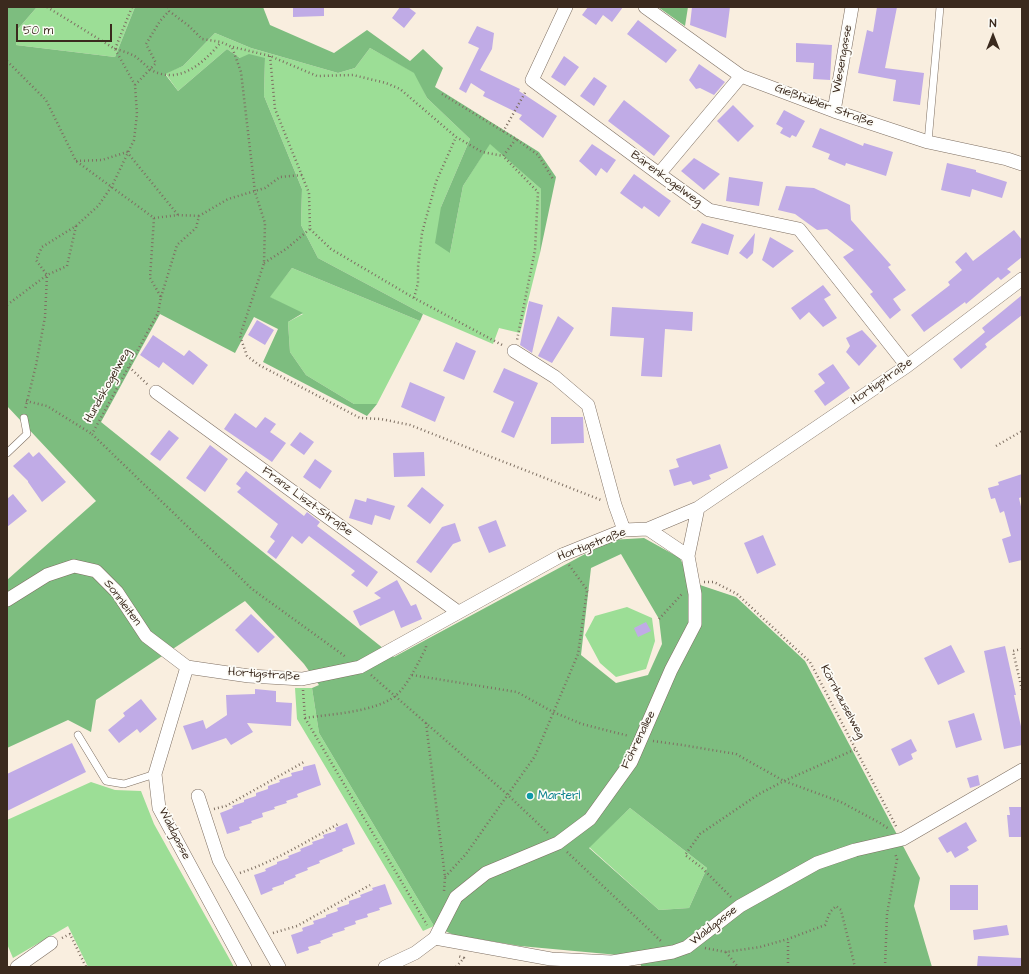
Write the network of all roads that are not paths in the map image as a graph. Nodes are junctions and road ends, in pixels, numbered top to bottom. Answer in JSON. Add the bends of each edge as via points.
{"nodes":[{"id":1,"x":566,"y":7,"type":"edge"},
{"id":2,"x":645,"y":7,"type":"edge"},
{"id":3,"x":852,"y":7,"type":"edge"},
{"id":4,"x":940,"y":7,"type":"edge"},
{"id":5,"x":741,"y":76,"type":"junction"},
{"id":6,"x":834,"y":111,"type":"junction"},
{"id":7,"x":928,"y":142,"type":"junction"},
{"id":8,"x":1022,"y":164,"type":"edge"},
{"id":9,"x":659,"y":174,"type":"junction"},
{"id":10,"x":1022,"y":279,"type":"edge"},
{"id":11,"x":514,"y":351,"type":"road end"},
{"id":12,"x":907,"y":366,"type":"junction"},
{"id":13,"x":156,"y":392,"type":"road end"},
{"id":14,"x":24,"y":418,"type":"road end"},
{"id":15,"x":7,"y":453,"type":"edge"},
{"id":16,"x":698,"y":508,"type":"junction"},
{"id":17,"x":648,"y":529,"type":"junction"},
{"id":18,"x":624,"y":530,"type":"junction"},
{"id":19,"x":688,"y":556,"type":"junction"},
{"id":20,"x":7,"y":600,"type":"edge"},
{"id":21,"x":458,"y":612,"type":"junction"},
{"id":22,"x":187,"y":667,"type":"junction"},
{"id":23,"x":78,"y":735,"type":"dead end"},
{"id":24,"x":1022,"y":770,"type":"edge"},
{"id":25,"x":155,"y":774,"type":"junction"},
{"id":26,"x":198,"y":796,"type":"dead end"},
{"id":27,"x":435,"y":938,"type":"junction"},
{"id":28,"x":51,"y":943,"type":"road end"},
{"id":29,"x":17,"y":967,"type":"edge"},
{"id":30,"x":245,"y":967,"type":"edge"},
{"id":31,"x":279,"y":967,"type":"edge"},
{"id":32,"x":385,"y":967,"type":"edge"}],
"edges":[{"from":1,"to":9,"type":"street","name":"Bärenkogelweg","via":[[532,80]]},
{"from":2,"to":5,"type":"street","name":"Gießhübler Straße"},
{"from":3,"to":6,"type":"street","name":"Wiesengasse"},
{"from":4,"to":7,"type":"lane"},
{"from":5,"to":6,"type":"street","name":"Gießhübler Straße"},
{"from":5,"to":9,"type":"street"},
{"from":6,"to":7,"type":"street","name":"Gießhübler Straße"},
{"from":7,"to":8,"type":"street","name":"Gießhübler Straße"},
{"from":9,"to":12,"type":"street","name":"Bärenkogelweg","via":[[709,210],[799,229]]},
{"from":10,"to":12,"type":"street","name":"Hortigstraße"},
{"from":11,"to":18,"type":"street","via":[[555,377],[588,405]]},
{"from":12,"to":16,"type":"street","name":"Hortigstraße"},
{"from":13,"to":21,"type":"street","name":"Franz Liszt-Straße"},
{"from":14,"to":15,"type":"lane","via":[[28,434]]},
{"from":16,"to":17,"type":"street","name":"Hortigstraße"},
{"from":16,"to":19,"type":"street","name":"Föhrenallee"},
{"from":17,"to":18,"type":"street","name":"Hortigstraße"},
{"from":17,"to":19,"type":"street"},
{"from":18,"to":21,"type":"street","name":"Hortigstraße","via":[[562,555]]},
{"from":19,"to":27,"type":"street","name":"Föhrenallee","via":[[695,594],[695,624],[671,670],[631,762],[590,819],[558,843],[486,873],[456,897]]},
{"from":20,"to":22,"type":"street","name":"Sonnleiten","via":[[47,575],[74,566],[96,571],[117,592],[146,636]]},
{"from":21,"to":22,"type":"street","name":"Hortigstraße","via":[[360,667],[302,679],[249,676]]},
{"from":22,"to":25,"type":"street","name":"Waldgasse"},
{"from":23,"to":25,"type":"lane","via":[[106,781],[124,784]]},
{"from":24,"to":27,"type":"street","name":"Waldgasse","via":[[895,837],[817,863],[740,906],[686,947],[673,952],[612,962],[551,959]]},
{"from":25,"to":30,"type":"street","name":"Waldgasse","via":[[159,808]]},
{"from":26,"to":31,"type":"street","via":[[219,860]]},
{"from":27,"to":32,"type":"street","via":[[414,953]]},
{"from":28,"to":29,"type":"street"}]}
